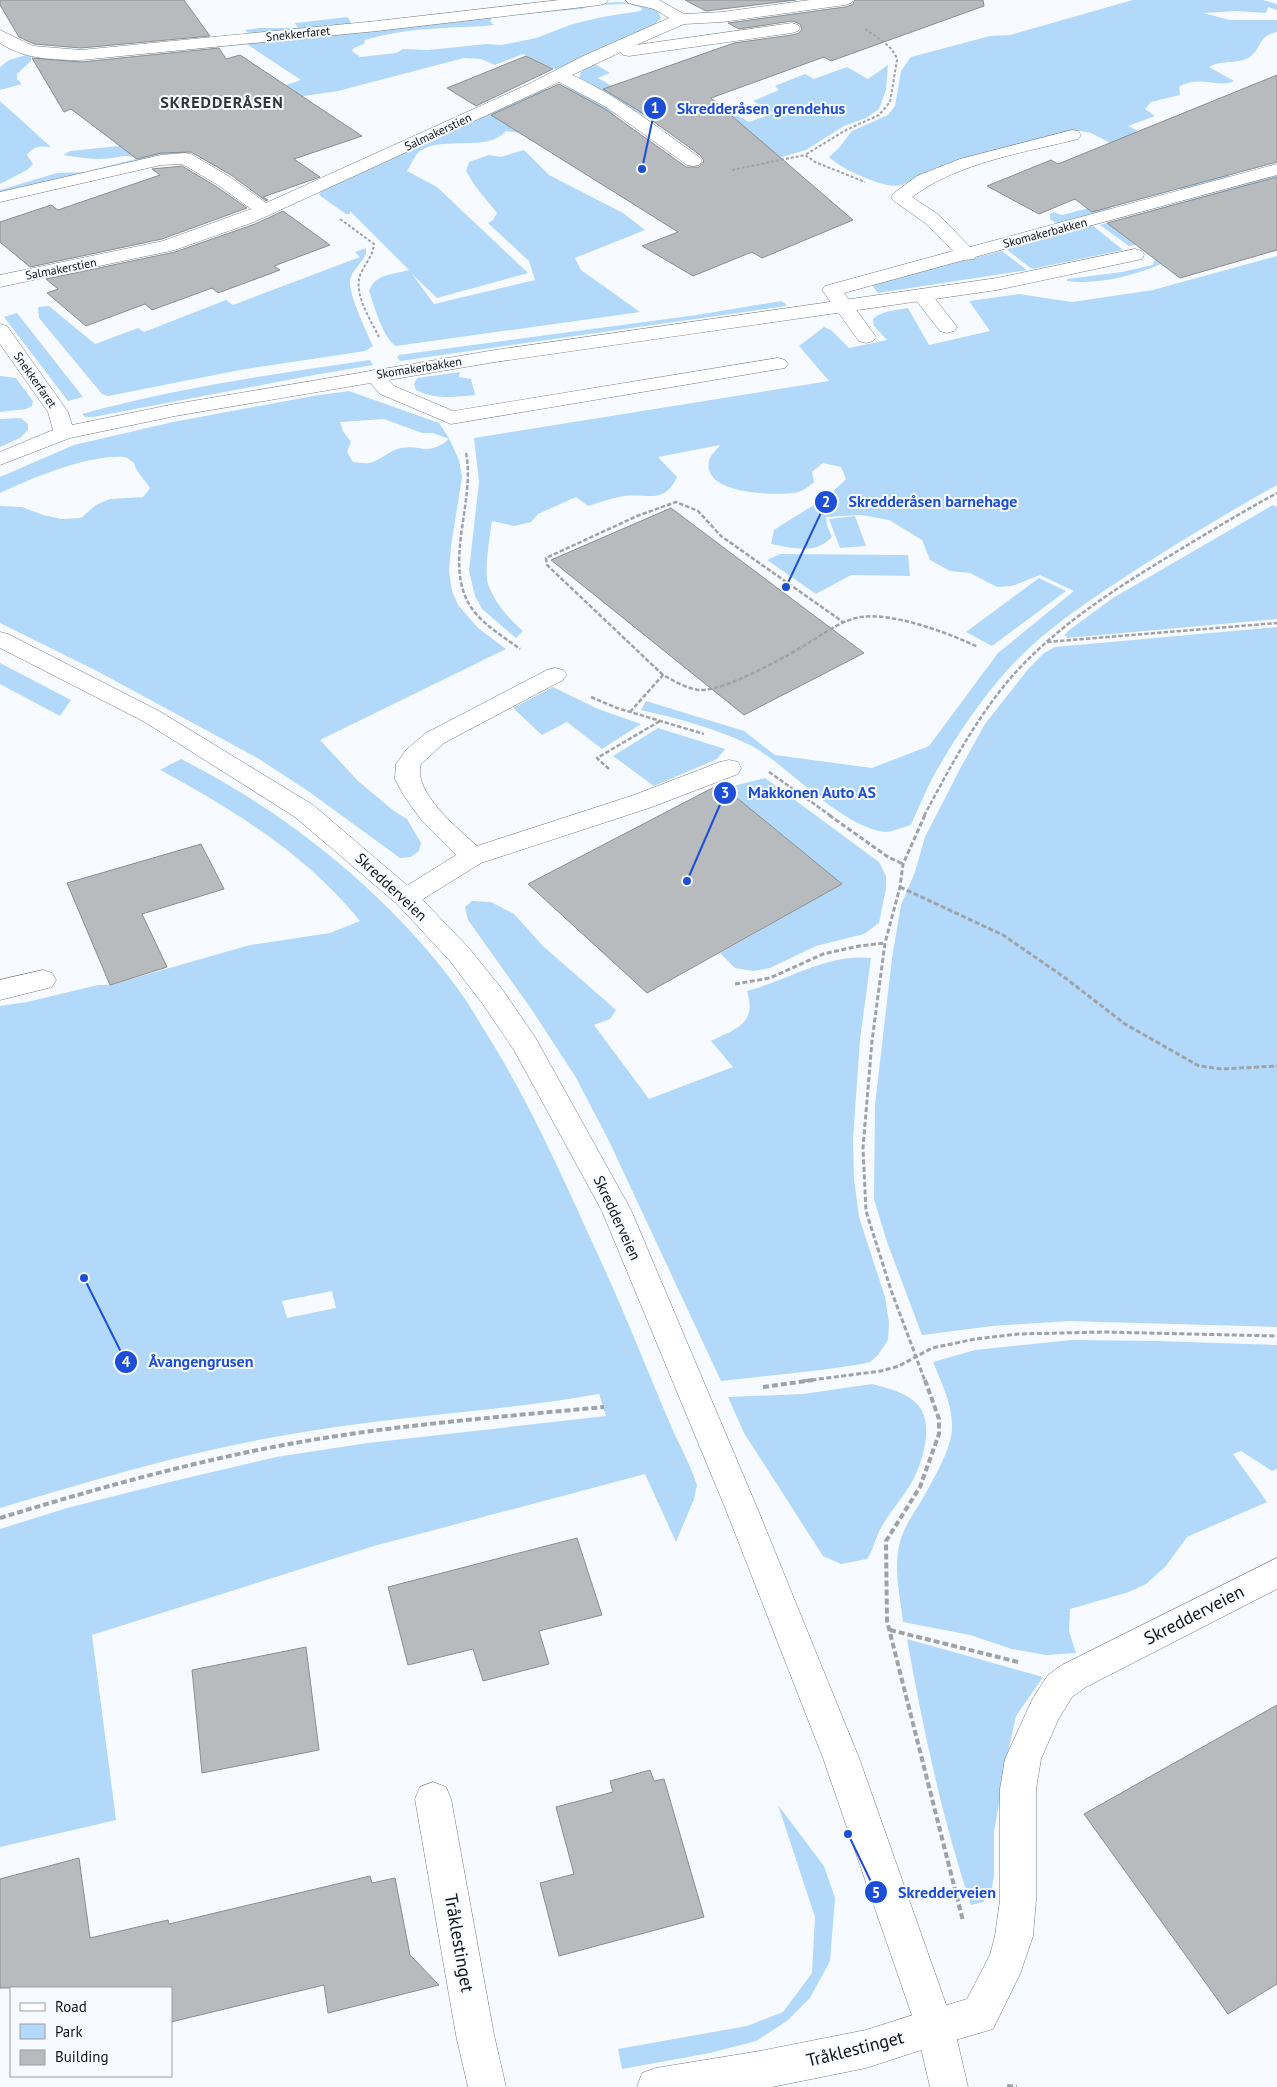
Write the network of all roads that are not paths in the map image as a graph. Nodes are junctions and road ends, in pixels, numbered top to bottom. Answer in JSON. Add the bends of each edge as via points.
{"nodes":[{"id":1,"x":600,"y":0,"type":"edge"},
{"id":2,"x":634,"y":0,"type":"edge"},
{"id":3,"x":838,"y":1,"type":"edge"},
{"id":4,"x":681,"y":18,"type":"junction"},
{"id":5,"x":792,"y":28,"type":"dead end"},
{"id":6,"x":0,"y":35,"type":"edge"},
{"id":7,"x":610,"y":51,"type":"junction"},
{"id":8,"x":560,"y":76,"type":"junction"},
{"id":9,"x":1072,"y":135,"type":"dead end"},
{"id":10,"x":693,"y":161,"type":"road end"},
{"id":11,"x":1277,"y":169,"type":"edge"},
{"id":12,"x":0,"y":197,"type":"edge"},
{"id":13,"x":264,"y":210,"type":"junction"},
{"id":14,"x":967,"y":255,"type":"junction"},
{"id":15,"x":1135,"y":255,"type":"dead end"},
{"id":16,"x":0,"y":281,"type":"edge"},
{"id":17,"x":922,"y":295,"type":"junction"},
{"id":18,"x":844,"y":306,"type":"junction"},
{"id":19,"x":947,"y":327,"type":"dead end"},
{"id":20,"x":0,"y":330,"type":"edge"},
{"id":21,"x":866,"y":337,"type":"dead end"},
{"id":22,"x":778,"y":364,"type":"dead end"},
{"id":23,"x":383,"y":374,"type":"junction"},
{"id":24,"x":64,"y":433,"type":"junction"},
{"id":25,"x":0,"y":459,"type":"edge"},
{"id":26,"x":0,"y":639,"type":"edge"},
{"id":27,"x":555,"y":675,"type":"road end"},
{"id":28,"x":729,"y":768,"type":"dead end"},
{"id":29,"x":472,"y":857,"type":"junction"},
{"id":30,"x":406,"y":898,"type":"junction"},
{"id":31,"x":43,"y":980,"type":"dead end"},
{"id":32,"x":0,"y":990,"type":"edge"},
{"id":33,"x":1277,"y":1573,"type":"edge"},
{"id":34,"x":433,"y":1799,"type":"dead end"},
{"id":35,"x":935,"y":2028,"type":"junction"},
{"id":36,"x":488,"y":2087,"type":"edge"},
{"id":37,"x":656,"y":2087,"type":"edge"},
{"id":38,"x":949,"y":2087,"type":"edge"}],
"edges":[{"from":1,"to":6,"type":"street","name":"Snekkerfaret","via":[[82,55],[48,54],[18,47]]},
{"from":2,"to":4,"type":"street","via":[[659,5]]},
{"from":3,"to":4,"type":"street","name":"Salmakerstien","via":[[722,18]]},
{"from":4,"to":7,"type":"street","name":"Salmakerstien"},
{"from":5,"to":7,"type":"street","name":"Salmakerstien","via":[[641,50]]},
{"from":7,"to":8,"type":"street","name":"Salmakerstien"},
{"from":8,"to":10,"type":"street","via":[[623,110]]},
{"from":8,"to":13,"type":"street","name":"Salmakerstien"},
{"from":9,"to":14,"type":"street","via":[[966,163],[923,180],[900,197],[932,219]]},
{"from":11,"to":14,"type":"street","name":"Skomakerbakken"},
{"from":12,"to":13,"type":"street","via":[[161,160],[185,158]]},
{"from":13,"to":16,"type":"street","name":"Salmakerstien","via":[[168,246]]},
{"from":14,"to":18,"type":"street","name":"Skomakerbakken","via":[[832,290]]},
{"from":15,"to":17,"type":"street","name":"Skomakerbakken","via":[[1020,280]]},
{"from":17,"to":18,"type":"street","name":"Skomakerbakken"},
{"from":17,"to":19,"type":"street"},
{"from":18,"to":21,"type":"street"},
{"from":18,"to":23,"type":"street","name":"Skomakerbakken"},
{"from":20,"to":24,"type":"street","name":"Snekkerfaret","via":[[58,412]]},
{"from":22,"to":23,"type":"street","via":[[451,418],[387,390]]},
{"from":23,"to":24,"type":"street","name":"Skomakerbakken"},
{"from":24,"to":25,"type":"street","name":"Skomakerbakken"},
{"from":26,"to":30,"type":"street","name":"Skredderveien","via":[[151,716],[304,811]]},
{"from":27,"to":29,"type":"street","via":[[435,738],[420,749],[407,768],[409,786],[432,816]]},
{"from":28,"to":29,"type":"street","via":[[642,801]]},
{"from":29,"to":30,"type":"street"},
{"from":30,"to":35,"type":"street","name":"Skredderveien","via":[[459,954],[525,1044],[616,1210],[841,1758]]},
{"from":31,"to":32,"type":"street"},
{"from":33,"to":35,"type":"street","name":"Skredderveien","via":[[1060,1686],[1044,1708],[1023,1759],[1018,1789],[1018,1900],[1007,1961],[980,2015]]},
{"from":34,"to":36,"type":"street","name":"Tråklestinget","via":[[475,2035]]},
{"from":35,"to":37,"type":"street","name":"Tråklestinget","via":[[866,2049]]},
{"from":35,"to":38,"type":"street","name":"Skredderveien"}]}
